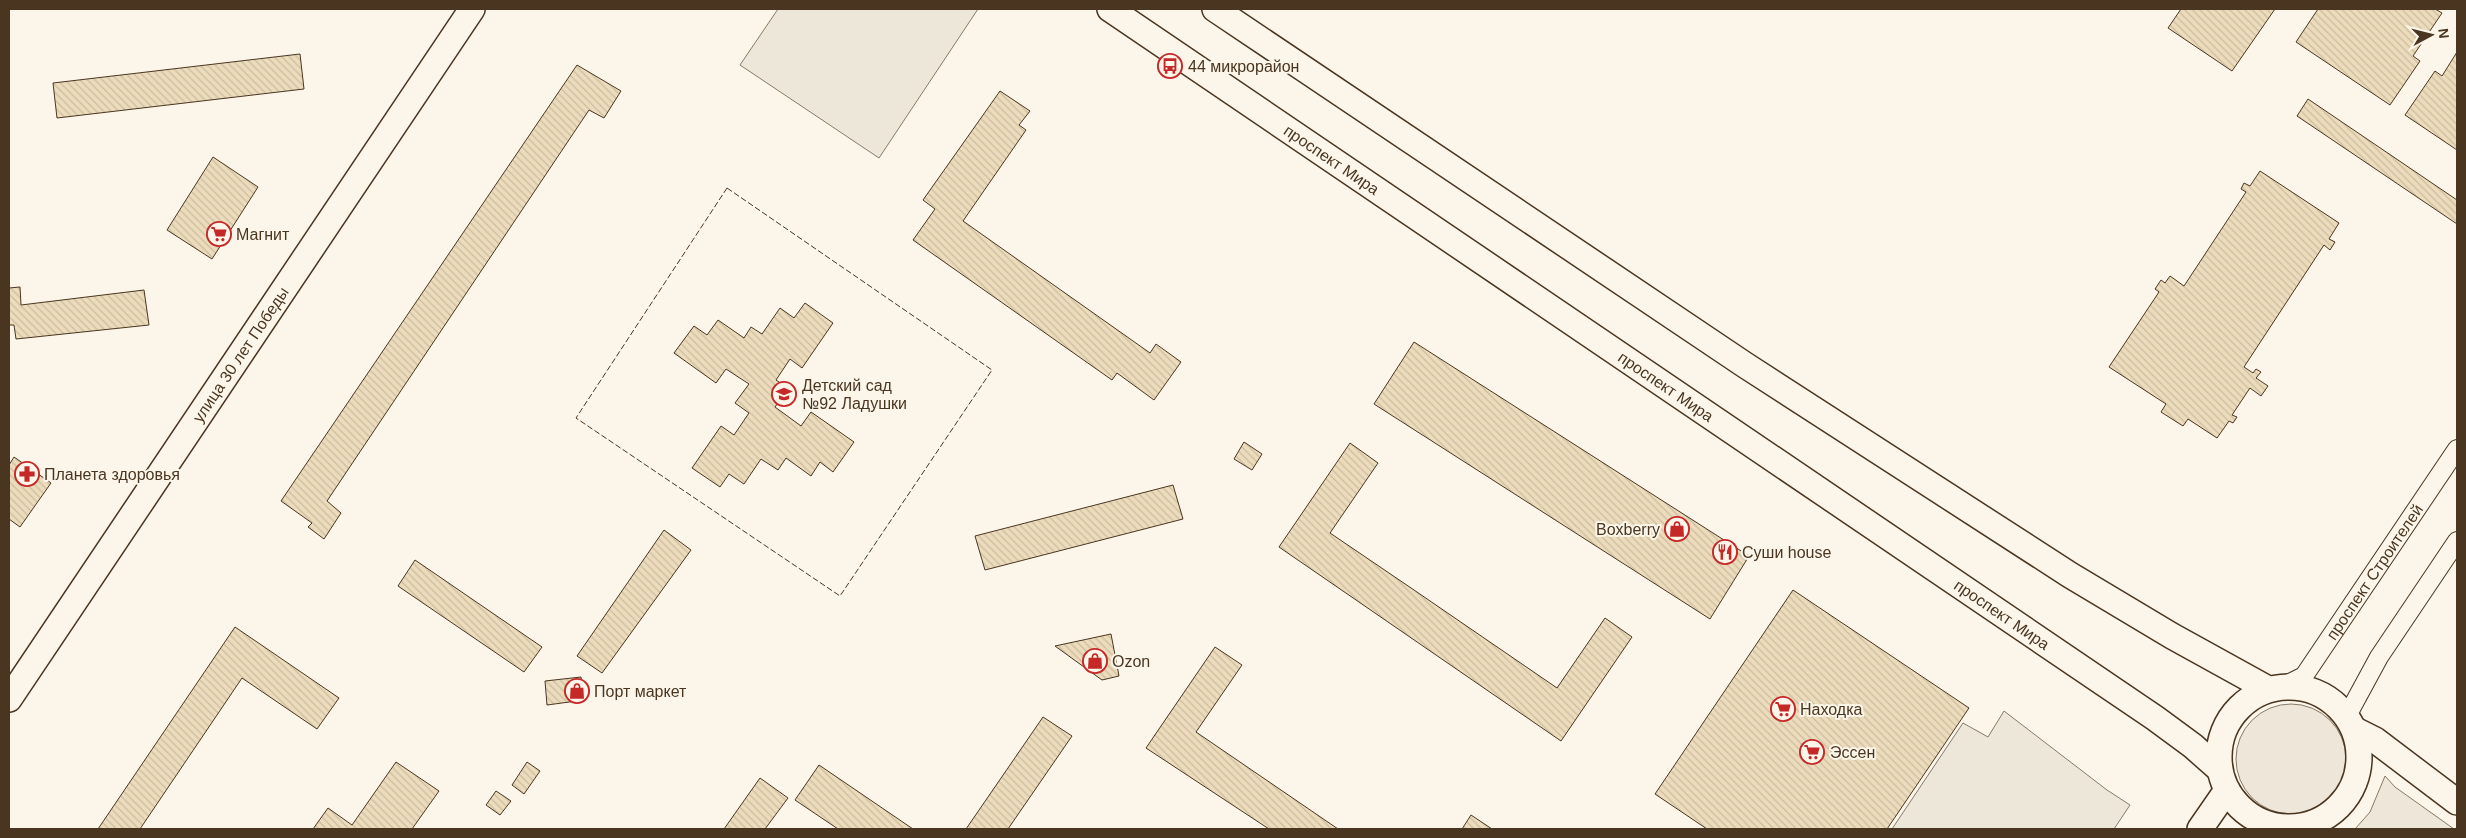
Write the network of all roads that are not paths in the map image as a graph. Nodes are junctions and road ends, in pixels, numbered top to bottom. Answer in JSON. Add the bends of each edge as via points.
{"nodes":[{"id":1,"x":472,"y":9,"type":"edge"},
{"id":2,"x":1110,"y":9,"type":"edge"},
{"id":3,"x":1215,"y":9,"type":"edge"},
{"id":4,"x":2457,"y":449,"type":"edge"},
{"id":5,"x":2457,"y":541,"type":"edge"},
{"id":6,"x":2276,"y":688,"type":"junction"},
{"id":7,"x":9,"y":699,"type":"edge"},
{"id":8,"x":2351,"y":723,"type":"junction"},
{"id":9,"x":2223,"y":780,"type":"junction"},
{"id":10,"x":2457,"y":802,"type":"edge"},
{"id":11,"x":2269,"y":828,"type":"edge"},
{"id":12,"x":2200,"y":829,"type":"edge"},
{"id":13,"x":2299,"y":829,"type":"edge"}],
"edges":[{"from":1,"to":7,"type":"street","name":"улица 30 лет Победы"},
{"from":2,"to":9,"type":"street","name":"проспект Мира","via":[[2155,718],[2193,746]]},
{"from":3,"to":6,"type":"street","via":[[1737,359],[2062,570],[2172,636]]},
{"from":4,"to":6,"type":"street","name":"проспект Строителей","via":[[2304,676]]},
{"from":5,"to":8,"type":"street","via":[[2379,657]]},
{"from":6,"to":8,"type":"street","via":[[2302,688],[2319,693],[2334,703]]},
{"from":6,"to":9,"type":"street","via":[[2250,698],[2228,723],[2219,749]]},
{"from":8,"to":10,"type":"street"},
{"from":8,"to":13,"type":"street","via":[[2360,762],[2351,793],[2328,817]]},
{"from":9,"to":11,"type":"street","via":[[2245,813]]},
{"from":9,"to":12,"type":"street"},
{"from":11,"to":13,"type":"street"}]}
